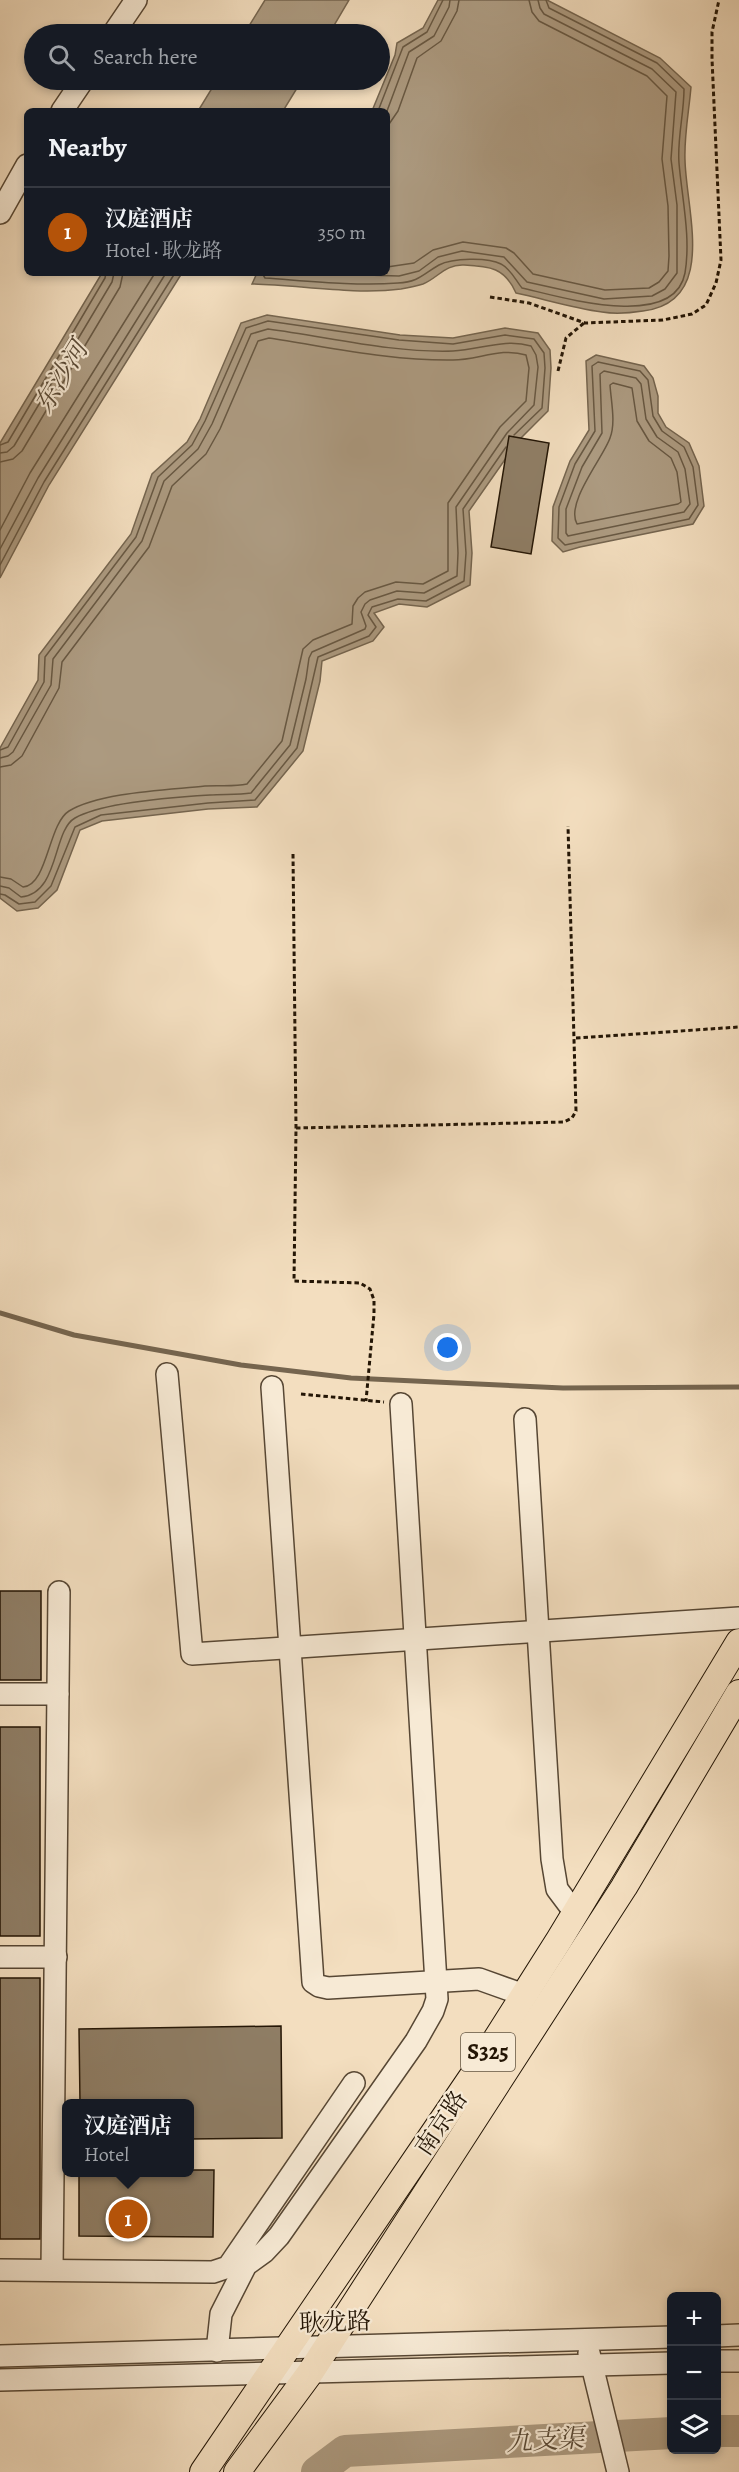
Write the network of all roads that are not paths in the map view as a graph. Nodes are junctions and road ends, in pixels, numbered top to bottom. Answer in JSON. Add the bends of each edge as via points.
{"nodes":[{"id":1,"x":136,"y":0,"type":"edge"},
{"id":2,"x":120,"y":24,"type":"edge"},
{"id":3,"x":76,"y":90,"type":"edge"},
{"id":4,"x":64,"y":108,"type":"edge"},
{"id":5,"x":24,"y":170,"type":"edge"},
{"id":6,"x":0,"y":213,"type":"edge"},
{"id":7,"x":167,"y":1374,"type":"dead end"},
{"id":8,"x":272,"y":1387,"type":"dead end"},
{"id":9,"x":401,"y":1404,"type":"road end"},
{"id":10,"x":525,"y":1419,"type":"dead end"},
{"id":11,"x":59,"y":1592,"type":"dead end"},
{"id":12,"x":739,"y":1618,"type":"edge"},
{"id":13,"x":538,"y":1632,"type":"junction"},
{"id":14,"x":415,"y":1640,"type":"junction"},
{"id":15,"x":739,"y":1642,"type":"edge"},
{"id":16,"x":290,"y":1648,"type":"junction"},
{"id":17,"x":739,"y":1693,"type":"edge"},
{"id":18,"x":0,"y":1694,"type":"edge"},
{"id":19,"x":58,"y":1694,"type":"junction"},
{"id":20,"x":575,"y":1913,"type":"junction"},
{"id":21,"x":0,"y":1957,"type":"edge"},
{"id":22,"x":56,"y":1958,"type":"junction"},
{"id":23,"x":435,"y":1982,"type":"junction"},
{"id":24,"x":524,"y":1995,"type":"junction"},
{"id":25,"x":354,"y":2083,"type":"dead end"},
{"id":26,"x":0,"y":2270,"type":"edge"},
{"id":27,"x":52,"y":2270,"type":"junction"},
{"id":28,"x":739,"y":2335,"type":"edge"},
{"id":29,"x":721,"y":2336,"type":"edge"},
{"id":30,"x":667,"y":2337,"type":"edge"},
{"id":31,"x":586,"y":2340,"type":"junction"},
{"id":32,"x":326,"y":2348,"type":"junction"},
{"id":33,"x":288,"y":2349,"type":"junction"},
{"id":34,"x":217,"y":2350,"type":"junction"},
{"id":35,"x":0,"y":2356,"type":"edge"},
{"id":36,"x":721,"y":2361,"type":"edge"},
{"id":37,"x":739,"y":2361,"type":"edge"},
{"id":38,"x":667,"y":2363,"type":"edge"},
{"id":39,"x":592,"y":2365,"type":"junction"},
{"id":40,"x":272,"y":2373,"type":"junction"},
{"id":41,"x":310,"y":2373,"type":"junction"},
{"id":42,"x":0,"y":2380,"type":"edge"},
{"id":43,"x":616,"y":2465,"type":"edge"},
{"id":44,"x":240,"y":2468,"type":"edge"},
{"id":45,"x":203,"y":2472,"type":"edge"}],
"edges":[{"from":1,"to":2,"type":"street"},
{"from":3,"to":4,"type":"street"},
{"from":5,"to":6,"type":"street"},
{"from":7,"to":16,"type":"street","via":[[192,1654]]},
{"from":8,"to":16,"type":"street"},
{"from":9,"to":14,"type":"street"},
{"from":10,"to":13,"type":"street"},
{"from":11,"to":19,"type":"street"},
{"from":12,"to":13,"type":"street"},
{"from":13,"to":14,"type":"street"},
{"from":13,"to":20,"type":"street","via":[[552,1859],[558,1889]]},
{"from":14,"to":16,"type":"street"},
{"from":14,"to":23,"type":"street"},
{"from":15,"to":20,"type":"main road","name":"南京路","number":"S325"},
{"from":16,"to":23,"type":"street","via":[[313,1982],[328,1988]]},
{"from":17,"to":32,"type":"main road","name":"南京路","number":"S325","via":[[624,1887]]},
{"from":18,"to":19,"type":"street"},
{"from":19,"to":22,"type":"street"},
{"from":20,"to":24,"type":"main road","name":"南京路","number":"S325"},
{"from":21,"to":22,"type":"street"},
{"from":22,"to":27,"type":"street"},
{"from":23,"to":24,"type":"street","via":[[479,1979]]},
{"from":23,"to":34,"type":"street","via":[[433,2011],[416,2041],[279,2236],[246,2265],[221,2314]]},
{"from":24,"to":33,"type":"main road","name":"南京路","number":"S325"},
{"from":25,"to":27,"type":"street","via":[[228,2267],[213,2272]]},
{"from":26,"to":27,"type":"street"},
{"from":28,"to":29,"type":"street"},
{"from":30,"to":31,"type":"street","name":"耿龙路"},
{"from":31,"to":32,"type":"street","name":"耿龙路"},
{"from":31,"to":39,"type":"street"},
{"from":32,"to":33,"type":"street","name":"耿龙路"},
{"from":32,"to":41,"type":"main road","name":"南京路","number":"S325"},
{"from":33,"to":34,"type":"street","name":"耿龙路"},
{"from":33,"to":40,"type":"main road","name":"南京路","number":"S325"},
{"from":34,"to":35,"type":"street","name":"耿龙路"},
{"from":36,"to":37,"type":"street"},
{"from":38,"to":39,"type":"street","name":"耿龙路"},
{"from":39,"to":41,"type":"street","name":"耿龙路"},
{"from":39,"to":43,"type":"street"},
{"from":40,"to":41,"type":"street","name":"耿龙路"},
{"from":40,"to":42,"type":"street","name":"耿龙路"},
{"from":40,"to":45,"type":"main road","name":"南京路","number":"S325"},
{"from":41,"to":44,"type":"main road","name":"南京路","number":"S325"}]}
